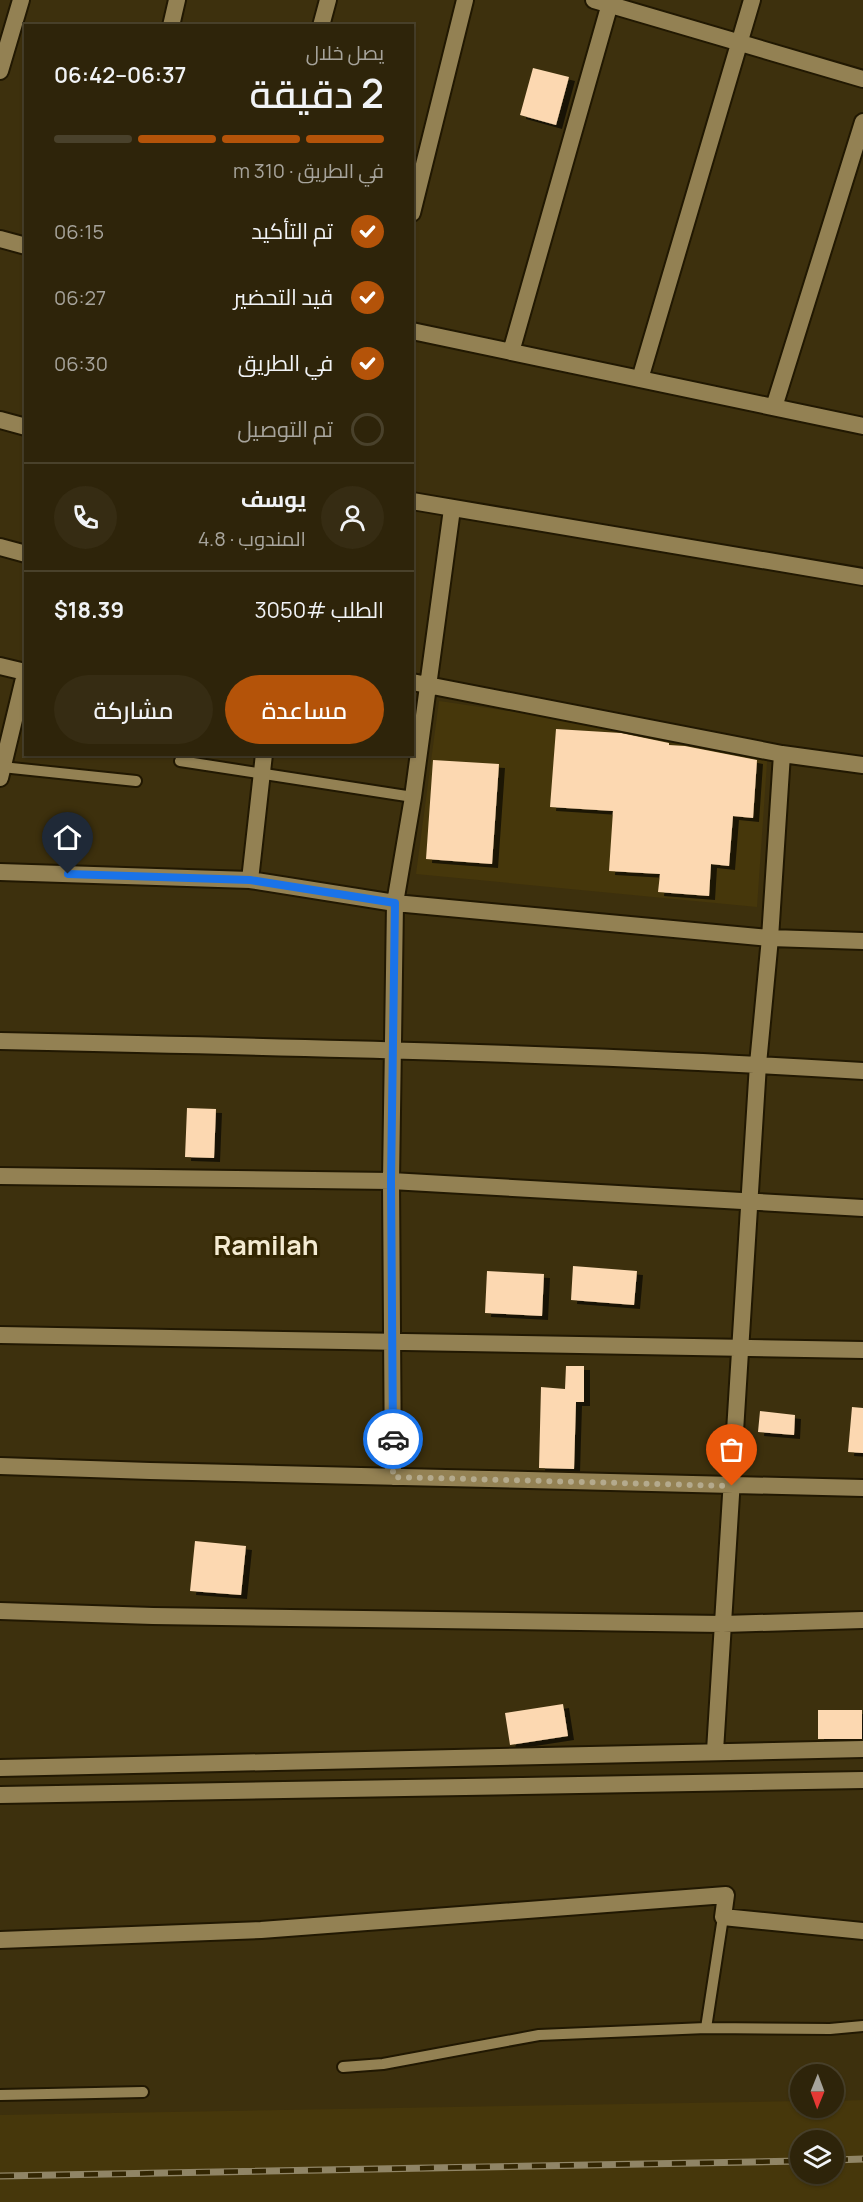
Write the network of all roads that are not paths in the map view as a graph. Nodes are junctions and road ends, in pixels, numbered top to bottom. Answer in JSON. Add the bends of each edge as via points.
{"nodes":[{"id":1,"x":21,"y":0,"type":"edge"},
{"id":2,"x":177,"y":0,"type":"edge"},
{"id":3,"x":328,"y":0,"type":"edge"},
{"id":4,"x":465,"y":0,"type":"edge"},
{"id":5,"x":752,"y":0,"type":"edge"},
{"id":6,"x":605,"y":1,"type":"edge"},
{"id":7,"x":171,"y":24,"type":"edge"},
{"id":8,"x":322,"y":24,"type":"edge"},
{"id":9,"x":740,"y":42,"type":"junction"},
{"id":10,"x":0,"y":71,"type":"edge"},
{"id":11,"x":863,"y":79,"type":"edge"},
{"id":12,"x":863,"y":122,"type":"edge"},
{"id":13,"x":414,"y":205,"type":"edge"},
{"id":14,"x":0,"y":239,"type":"edge"},
{"id":15,"x":24,"y":245,"type":"edge"},
{"id":16,"x":414,"y":331,"type":"edge"},
{"id":17,"x":512,"y":352,"type":"junction"},
{"id":18,"x":640,"y":379,"type":"junction"},
{"id":19,"x":774,"y":407,"type":"junction"},
{"id":20,"x":0,"y":420,"type":"edge"},
{"id":21,"x":24,"y":426,"type":"edge"},
{"id":22,"x":863,"y":426,"type":"edge"},
{"id":23,"x":414,"y":501,"type":"edge"},
{"id":24,"x":452,"y":508,"type":"junction"},
{"id":25,"x":0,"y":547,"type":"edge"},
{"id":26,"x":24,"y":553,"type":"edge"},
{"id":27,"x":863,"y":577,"type":"edge"},
{"id":28,"x":0,"y":666,"type":"edge"},
{"id":29,"x":24,"y":671,"type":"edge"},
{"id":30,"x":24,"y":675,"type":"edge"},
{"id":31,"x":420,"y":683,"type":"edge"},
{"id":32,"x":782,"y":754,"type":"junction"},
{"id":33,"x":264,"y":756,"type":"edge"},
{"id":34,"x":180,"y":761,"type":"dead end"},
{"id":35,"x":863,"y":765,"type":"edge"},
{"id":36,"x":1,"y":773,"type":"edge"},
{"id":37,"x":262,"y":774,"type":"junction"},
{"id":38,"x":136,"y":781,"type":"dead end"},
{"id":39,"x":412,"y":797,"type":"junction"},
{"id":40,"x":0,"y":872,"type":"edge"},
{"id":41,"x":250,"y":880,"type":"junction"},
{"id":42,"x":395,"y":903,"type":"junction"},
{"id":43,"x":770,"y":938,"type":"junction"},
{"id":44,"x":863,"y":941,"type":"edge"},
{"id":45,"x":0,"y":1041,"type":"edge"},
{"id":46,"x":392,"y":1050,"type":"junction"},
{"id":47,"x":758,"y":1064,"type":"junction"},
{"id":48,"x":863,"y":1071,"type":"edge"},
{"id":49,"x":0,"y":1176,"type":"edge"},
{"id":50,"x":391,"y":1181,"type":"junction"},
{"id":51,"x":750,"y":1201,"type":"junction"},
{"id":52,"x":863,"y":1208,"type":"edge"},
{"id":53,"x":0,"y":1335,"type":"edge"},
{"id":54,"x":391,"y":1342,"type":"junction"},
{"id":55,"x":740,"y":1348,"type":"junction"},
{"id":56,"x":863,"y":1350,"type":"edge"},
{"id":57,"x":0,"y":1466,"type":"edge"},
{"id":58,"x":393,"y":1477,"type":"junction"},
{"id":59,"x":732,"y":1486,"type":"junction"},
{"id":60,"x":863,"y":1488,"type":"edge"},
{"id":61,"x":0,"y":1611,"type":"edge"},
{"id":62,"x":863,"y":1620,"type":"edge"},
{"id":63,"x":723,"y":1624,"type":"junction"},
{"id":64,"x":863,"y":1749,"type":"edge"},
{"id":65,"x":715,"y":1751,"type":"junction"},
{"id":66,"x":0,"y":1768,"type":"edge"},
{"id":67,"x":863,"y":1780,"type":"edge"},
{"id":68,"x":0,"y":1795,"type":"edge"},
{"id":69,"x":723,"y":1917,"type":"junction"},
{"id":70,"x":863,"y":1931,"type":"edge"},
{"id":71,"x":0,"y":1940,"type":"edge"},
{"id":72,"x":863,"y":2026,"type":"edge"},
{"id":73,"x":706,"y":2028,"type":"junction"},
{"id":74,"x":343,"y":2067,"type":"dead end"},
{"id":75,"x":143,"y":2092,"type":"dead end"},
{"id":76,"x":0,"y":2095,"type":"edge"}],
"edges":[{"from":1,"to":10,"type":"street"},
{"from":2,"to":7,"type":"street"},
{"from":3,"to":8,"type":"street"},
{"from":4,"to":13,"type":"street"},
{"from":5,"to":9,"type":"street"},
{"from":6,"to":9,"type":"street"},
{"from":6,"to":17,"type":"street"},
{"from":9,"to":11,"type":"street"},
{"from":9,"to":18,"type":"street"},
{"from":12,"to":19,"type":"street"},
{"from":14,"to":15,"type":"street"},
{"from":16,"to":17,"type":"street"},
{"from":17,"to":18,"type":"street"},
{"from":18,"to":19,"type":"street"},
{"from":19,"to":22,"type":"street"},
{"from":20,"to":21,"type":"street"},
{"from":23,"to":24,"type":"street"},
{"from":24,"to":27,"type":"street"},
{"from":24,"to":31,"type":"street"},
{"from":25,"to":26,"type":"street"},
{"from":28,"to":29,"type":"street"},
{"from":30,"to":36,"type":"street"},
{"from":31,"to":32,"type":"street"},
{"from":31,"to":39,"type":"street"},
{"from":32,"to":35,"type":"street"},
{"from":32,"to":43,"type":"street"},
{"from":33,"to":37,"type":"street"},
{"from":34,"to":37,"type":"lane"},
{"from":36,"to":38,"type":"lane"},
{"from":37,"to":39,"type":"lane"},
{"from":37,"to":41,"type":"street"},
{"from":39,"to":42,"type":"street"},
{"from":40,"to":41,"type":"street"},
{"from":41,"to":42,"type":"street"},
{"from":42,"to":43,"type":"street"},
{"from":42,"to":46,"type":"street"},
{"from":43,"to":44,"type":"street"},
{"from":43,"to":47,"type":"street"},
{"from":45,"to":46,"type":"street"},
{"from":46,"to":47,"type":"street"},
{"from":46,"to":50,"type":"street"},
{"from":47,"to":48,"type":"street"},
{"from":47,"to":51,"type":"street"},
{"from":49,"to":50,"type":"street"},
{"from":50,"to":51,"type":"street"},
{"from":50,"to":54,"type":"street"},
{"from":51,"to":52,"type":"street"},
{"from":51,"to":55,"type":"street"},
{"from":53,"to":54,"type":"street"},
{"from":54,"to":55,"type":"street"},
{"from":54,"to":58,"type":"street"},
{"from":55,"to":56,"type":"street"},
{"from":55,"to":59,"type":"street"},
{"from":57,"to":58,"type":"street"},
{"from":58,"to":59,"type":"street"},
{"from":59,"to":60,"type":"street"},
{"from":59,"to":63,"type":"street"},
{"from":61,"to":63,"type":"street"},
{"from":62,"to":63,"type":"street"},
{"from":63,"to":65,"type":"street"},
{"from":64,"to":65,"type":"street"},
{"from":65,"to":66,"type":"street"},
{"from":67,"to":68,"type":"street"},
{"from":69,"to":70,"type":"street"},
{"from":69,"to":71,"type":"street","via":[[726,1895],[261,1930]]},
{"from":69,"to":73,"type":"lane"},
{"from":72,"to":73,"type":"lane"},
{"from":73,"to":74,"type":"lane","via":[[539,2035],[382,2064]]},
{"from":75,"to":76,"type":"lane"}]}
